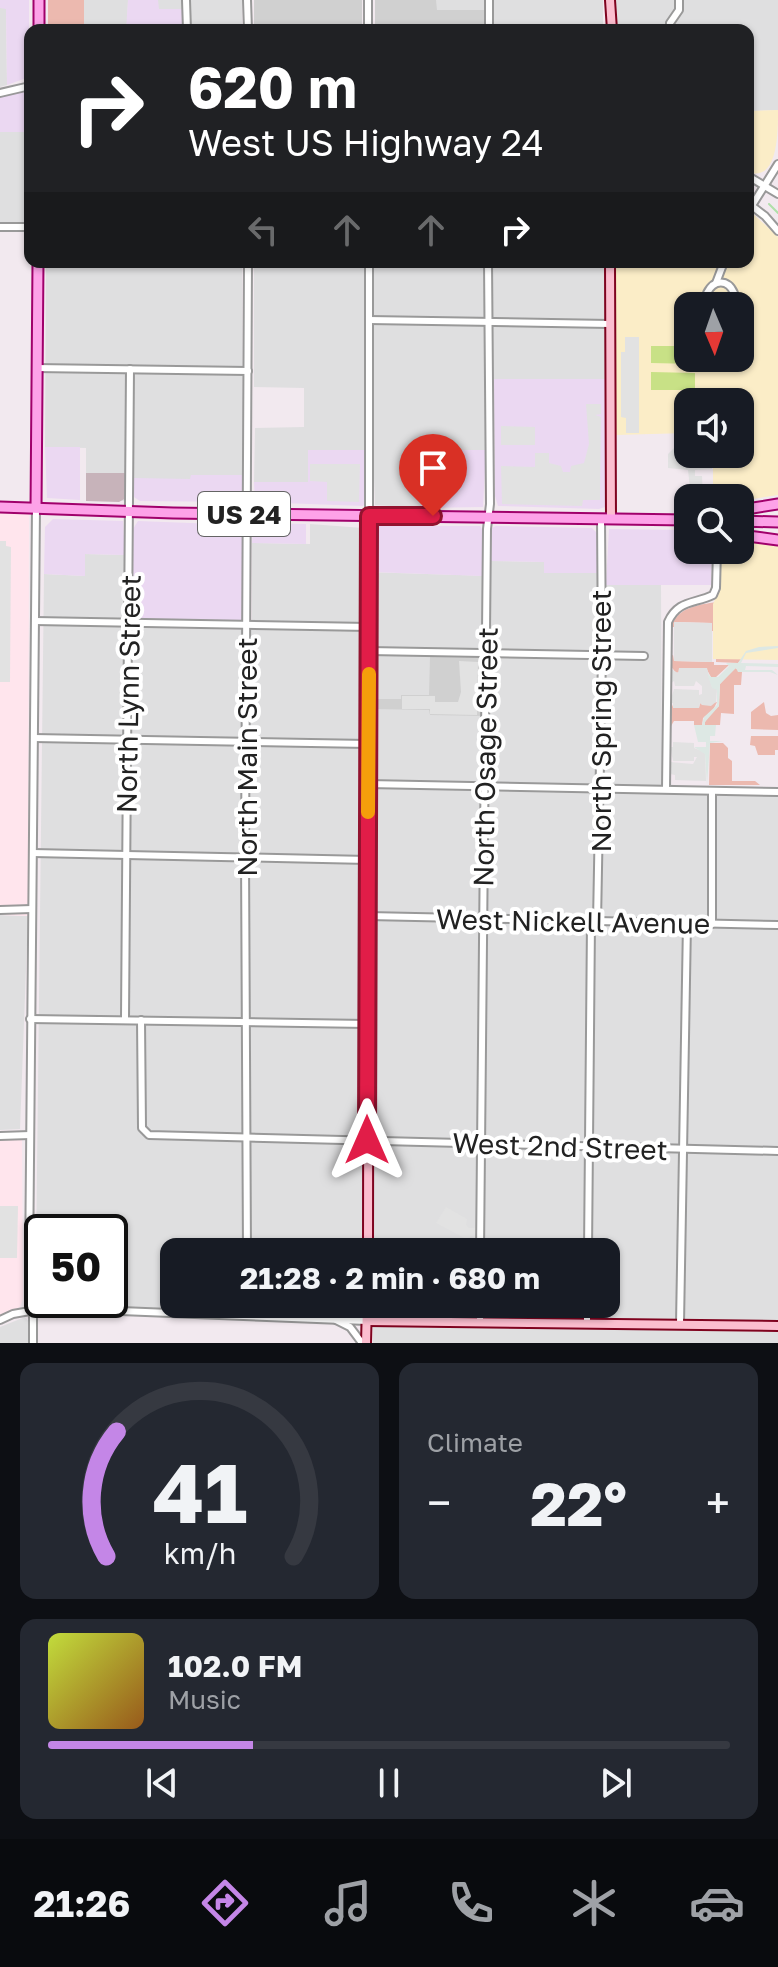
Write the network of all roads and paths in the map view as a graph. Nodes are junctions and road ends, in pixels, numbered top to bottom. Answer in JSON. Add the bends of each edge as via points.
{"nodes":[{"id":1,"x":39,"y":0,"type":"edge"},
{"id":2,"x":186,"y":0,"type":"edge"},
{"id":3,"x":247,"y":0,"type":"edge"},
{"id":4,"x":368,"y":0,"type":"edge"},
{"id":5,"x":489,"y":0,"type":"edge"},
{"id":6,"x":610,"y":0,"type":"edge"},
{"id":7,"x":679,"y":0,"type":"edge"},
{"id":8,"x":670,"y":23,"type":"dead end"},
{"id":9,"x":39,"y":24,"type":"edge"},
{"id":10,"x":187,"y":24,"type":"edge"},
{"id":11,"x":248,"y":24,"type":"edge"},
{"id":12,"x":368,"y":24,"type":"edge"},
{"id":13,"x":489,"y":24,"type":"edge"},
{"id":14,"x":611,"y":24,"type":"edge"},
{"id":15,"x":24,"y":87,"type":"edge"},
{"id":16,"x":0,"y":93,"type":"edge"},
{"id":17,"x":778,"y":164,"type":"edge"},
{"id":18,"x":754,"y":179,"type":"edge"},
{"id":19,"x":765,"y":185,"type":"junction"},
{"id":20,"x":778,"y":194,"type":"edge"},
{"id":21,"x":754,"y":200,"type":"edge"},
{"id":22,"x":754,"y":211,"type":"edge"},
{"id":23,"x":0,"y":227,"type":"edge"},
{"id":24,"x":24,"y":227,"type":"edge"},
{"id":25,"x":778,"y":231,"type":"edge"},
{"id":26,"x":38,"y":268,"type":"edge"},
{"id":27,"x":248,"y":268,"type":"edge"},
{"id":28,"x":369,"y":268,"type":"edge"},
{"id":29,"x":488,"y":268,"type":"edge"},
{"id":30,"x":610,"y":268,"type":"edge"},
{"id":31,"x":722,"y":268,"type":"edge"},
{"id":32,"x":716,"y":283,"type":"junction"},
{"id":33,"x":708,"y":292,"type":"edge"},
{"id":34,"x":733,"y":292,"type":"edge"},
{"id":35,"x":369,"y":320,"type":"junction"},
{"id":36,"x":489,"y":321,"type":"junction"},
{"id":37,"x":610,"y":324,"type":"junction"},
{"id":38,"x":36,"y":368,"type":"junction"},
{"id":39,"x":130,"y":369,"type":"junction"},
{"id":40,"x":248,"y":371,"type":"junction"},
{"id":41,"x":778,"y":504,"type":"edge"},
{"id":42,"x":0,"y":507,"type":"edge"},
{"id":43,"x":36,"y":508,"type":"junction"},
{"id":44,"x":754,"y":508,"type":"edge"},
{"id":45,"x":129,"y":512,"type":"junction"},
{"id":46,"x":248,"y":514,"type":"junction"},
{"id":47,"x":369,"y":516,"type":"junction"},
{"id":48,"x":488,"y":517,"type":"junction"},
{"id":49,"x":606,"y":519,"type":"junction"},
{"id":50,"x":674,"y":520,"type":"edge"},
{"id":51,"x":754,"y":521,"type":"edge"},
{"id":52,"x":778,"y":522,"type":"edge"},
{"id":53,"x":754,"y":537,"type":"edge"},
{"id":54,"x":778,"y":540,"type":"edge"},
{"id":55,"x":717,"y":564,"type":"edge"},
{"id":56,"x":35,"y":621,"type":"junction"},
{"id":57,"x":129,"y":623,"type":"junction"},
{"id":58,"x":247,"y":626,"type":"junction"},
{"id":59,"x":369,"y":627,"type":"junction"},
{"id":60,"x":369,"y":651,"type":"junction"},
{"id":61,"x":487,"y":653,"type":"junction"},
{"id":62,"x":602,"y":655,"type":"junction"},
{"id":63,"x":644,"y":656,"type":"dead end"},
{"id":64,"x":34,"y":738,"type":"junction"},
{"id":65,"x":128,"y":740,"type":"junction"},
{"id":66,"x":246,"y":742,"type":"junction"},
{"id":67,"x":368,"y":744,"type":"junction"},
{"id":68,"x":368,"y":784,"type":"junction"},
{"id":69,"x":485,"y":786,"type":"junction"},
{"id":70,"x":600,"y":788,"type":"junction"},
{"id":71,"x":666,"y":789,"type":"junction"},
{"id":72,"x":712,"y":791,"type":"junction"},
{"id":73,"x":778,"y":792,"type":"edge"},
{"id":74,"x":33,"y":853,"type":"junction"},
{"id":75,"x":125,"y":854,"type":"junction"},
{"id":76,"x":245,"y":857,"type":"junction"},
{"id":77,"x":368,"y":860,"type":"junction"},
{"id":78,"x":32,"y":909,"type":"junction"},
{"id":79,"x":0,"y":910,"type":"edge"},
{"id":80,"x":368,"y":916,"type":"junction"},
{"id":81,"x":484,"y":919,"type":"junction"},
{"id":82,"x":594,"y":922,"type":"junction"},
{"id":83,"x":687,"y":923,"type":"junction"},
{"id":84,"x":712,"y":924,"type":"junction"},
{"id":85,"x":778,"y":925,"type":"edge"},
{"id":86,"x":30,"y":1019,"type":"junction"},
{"id":87,"x":125,"y":1019,"type":"junction"},
{"id":88,"x":141,"y":1020,"type":"junction"},
{"id":89,"x":245,"y":1021,"type":"junction"},
{"id":90,"x":367,"y":1024,"type":"junction"},
{"id":91,"x":30,"y":1135,"type":"junction"},
{"id":92,"x":0,"y":1136,"type":"edge"},
{"id":93,"x":246,"y":1138,"type":"junction"},
{"id":94,"x":367,"y":1140,"type":"junction"},
{"id":95,"x":481,"y":1144,"type":"junction"},
{"id":96,"x":589,"y":1148,"type":"junction"},
{"id":97,"x":685,"y":1150,"type":"junction"},
{"id":98,"x":778,"y":1151,"type":"edge"},
{"id":99,"x":29,"y":1214,"type":"edge"},
{"id":100,"x":247,"y":1238,"type":"edge"},
{"id":101,"x":368,"y":1238,"type":"edge"},
{"id":102,"x":480,"y":1238,"type":"edge"},
{"id":103,"x":588,"y":1238,"type":"edge"},
{"id":104,"x":24,"y":1312,"type":"edge"},
{"id":105,"x":128,"y":1312,"type":"edge"},
{"id":106,"x":160,"y":1313,"type":"edge"},
{"id":107,"x":33,"y":1318,"type":"edge"},
{"id":108,"x":332,"y":1318,"type":"joint"},
{"id":109,"x":480,"y":1318,"type":"edge"},
{"id":110,"x":587,"y":1318,"type":"edge"},
{"id":111,"x":0,"y":1320,"type":"edge"},
{"id":112,"x":367,"y":1321,"type":"junction"},
{"id":113,"x":480,"y":1322,"type":"junction"},
{"id":114,"x":587,"y":1323,"type":"junction"},
{"id":115,"x":680,"y":1324,"type":"junction"},
{"id":116,"x":778,"y":1326,"type":"edge"},
{"id":117,"x":33,"y":1343,"type":"edge"},
{"id":118,"x":364,"y":1343,"type":"edge"}],
"edges":[{"from":1,"to":9,"type":"main road"},
{"from":2,"to":10,"type":"street"},
{"from":3,"to":11,"type":"street"},
{"from":4,"to":12,"type":"street"},
{"from":5,"to":13,"type":"street"},
{"from":6,"to":14,"type":"main road"},
{"from":7,"to":8,"type":"street"},
{"from":15,"to":16,"type":"street"},
{"from":17,"to":19,"type":"street"},
{"from":18,"to":19,"type":"street"},
{"from":19,"to":20,"type":"street"},
{"from":19,"to":21,"type":"street"},
{"from":22,"to":25,"type":"street"},
{"from":23,"to":24,"type":"street"},
{"from":26,"to":38,"type":"main road"},
{"from":27,"to":40,"type":"street","name":"North Main Street"},
{"from":28,"to":35,"type":"street"},
{"from":29,"to":36,"type":"street","name":"North Osage Street"},
{"from":30,"to":37,"type":"main road","name":"North Spring Street"},
{"from":31,"to":32,"type":"street"},
{"from":32,"to":33,"type":"street"},
{"from":32,"to":34,"type":"street","via":[[725,283]]},
{"from":35,"to":36,"type":"street"},
{"from":35,"to":47,"type":"street"},
{"from":36,"to":37,"type":"street"},
{"from":36,"to":48,"type":"street","name":"North Osage Street"},
{"from":37,"to":49,"type":"main road","name":"North Spring Street"},
{"from":38,"to":39,"type":"street"},
{"from":38,"to":43,"type":"main road"},
{"from":39,"to":40,"type":"street"},
{"from":39,"to":45,"type":"street","name":"North Lynn Street"},
{"from":40,"to":46,"type":"street","name":"North Main Street"},
{"from":41,"to":44,"type":"main road"},
{"from":42,"to":43,"type":"main road","number":"US 24"},
{"from":43,"to":45,"type":"main road","number":"US 24"},
{"from":43,"to":56,"type":"street"},
{"from":45,"to":46,"type":"main road","number":"US 24"},
{"from":45,"to":57,"type":"street","name":"North Lynn Street"},
{"from":46,"to":47,"type":"main road","number":"US 24"},
{"from":46,"to":58,"type":"street","name":"North Main Street"},
{"from":47,"to":48,"type":"main road","number":"US 24"},
{"from":47,"to":59,"type":"main road"},
{"from":48,"to":49,"type":"main road","number":"US 24"},
{"from":48,"to":61,"type":"street","name":"North Osage Street"},
{"from":49,"to":50,"type":"main road","number":"US 24"},
{"from":49,"to":62,"type":"street","name":"North Spring Street"},
{"from":51,"to":52,"type":"main road"},
{"from":53,"to":54,"type":"main road"},
{"from":55,"to":71,"type":"street","via":[[713,595],[681,604],[668,622]]},
{"from":56,"to":57,"type":"street"},
{"from":56,"to":64,"type":"street"},
{"from":57,"to":58,"type":"street"},
{"from":57,"to":65,"type":"street","name":"North Lynn Street"},
{"from":58,"to":59,"type":"street"},
{"from":58,"to":66,"type":"street","name":"North Main Street"},
{"from":59,"to":60,"type":"main road"},
{"from":60,"to":61,"type":"street"},
{"from":60,"to":67,"type":"main road"},
{"from":61,"to":62,"type":"street"},
{"from":61,"to":69,"type":"street","name":"North Osage Street"},
{"from":62,"to":63,"type":"street"},
{"from":62,"to":70,"type":"street","name":"North Spring Street"},
{"from":64,"to":65,"type":"street"},
{"from":64,"to":74,"type":"street"},
{"from":65,"to":66,"type":"street"},
{"from":65,"to":75,"type":"street","name":"North Lynn Street"},
{"from":66,"to":67,"type":"street"},
{"from":66,"to":76,"type":"street","name":"North Main Street"},
{"from":67,"to":68,"type":"main road"},
{"from":68,"to":69,"type":"street"},
{"from":68,"to":77,"type":"main road"},
{"from":69,"to":70,"type":"street"},
{"from":69,"to":81,"type":"street","name":"North Osage Street"},
{"from":70,"to":71,"type":"street"},
{"from":70,"to":82,"type":"street","name":"North Spring Street"},
{"from":71,"to":72,"type":"street"},
{"from":72,"to":73,"type":"street"},
{"from":72,"to":84,"type":"street"},
{"from":74,"to":75,"type":"street"},
{"from":74,"to":78,"type":"street"},
{"from":75,"to":76,"type":"street"},
{"from":75,"to":87,"type":"street","name":"North Lynn Street"},
{"from":76,"to":77,"type":"street"},
{"from":76,"to":89,"type":"street","name":"North Main Street"},
{"from":77,"to":80,"type":"main road"},
{"from":78,"to":79,"type":"street"},
{"from":78,"to":86,"type":"street"},
{"from":80,"to":81,"type":"street","name":"West Nickell Avenue"},
{"from":80,"to":90,"type":"main road"},
{"from":81,"to":82,"type":"street","name":"West Nickell Avenue"},
{"from":81,"to":95,"type":"street","name":"North Osage Street"},
{"from":82,"to":83,"type":"street","name":"West Nickell Avenue"},
{"from":82,"to":96,"type":"street","name":"North Spring Street"},
{"from":83,"to":84,"type":"street","name":"West Nickell Avenue"},
{"from":83,"to":97,"type":"street"},
{"from":84,"to":85,"type":"street","name":"West Nickell Avenue"},
{"from":86,"to":87,"type":"street"},
{"from":86,"to":91,"type":"street"},
{"from":87,"to":88,"type":"street"},
{"from":88,"to":89,"type":"street"},
{"from":88,"to":93,"type":"street","name":"West 2nd Street","via":[[142,1128],[149,1135]]},
{"from":89,"to":90,"type":"street"},
{"from":89,"to":93,"type":"street","name":"North Main Street"},
{"from":90,"to":94,"type":"main road"},
{"from":91,"to":92,"type":"street"},
{"from":91,"to":99,"type":"street"},
{"from":93,"to":94,"type":"street","name":"West 2nd Street"},
{"from":93,"to":100,"type":"street","name":"North Main Street"},
{"from":94,"to":95,"type":"street","name":"West 2nd Street"},
{"from":94,"to":101,"type":"main road"},
{"from":95,"to":96,"type":"street","name":"West 2nd Street"},
{"from":95,"to":102,"type":"street","name":"North Osage Street"},
{"from":96,"to":97,"type":"street","name":"West 2nd Street"},
{"from":96,"to":103,"type":"street","name":"North Spring Street"},
{"from":97,"to":98,"type":"street","name":"West 2nd Street"},
{"from":97,"to":115,"type":"street"},
{"from":104,"to":111,"type":"street"},
{"from":105,"to":106,"type":"street"},
{"from":107,"to":117,"type":"street"},
{"from":108,"to":112,"type":"street"},
{"from":108,"to":118,"type":"street"},
{"from":109,"to":113,"type":"street"},
{"from":110,"to":114,"type":"street"},
{"from":112,"to":113,"type":"main road"},
{"from":112,"to":118,"type":"main road"},
{"from":113,"to":114,"type":"main road"},
{"from":114,"to":115,"type":"main road"},
{"from":115,"to":116,"type":"main road"}]}
